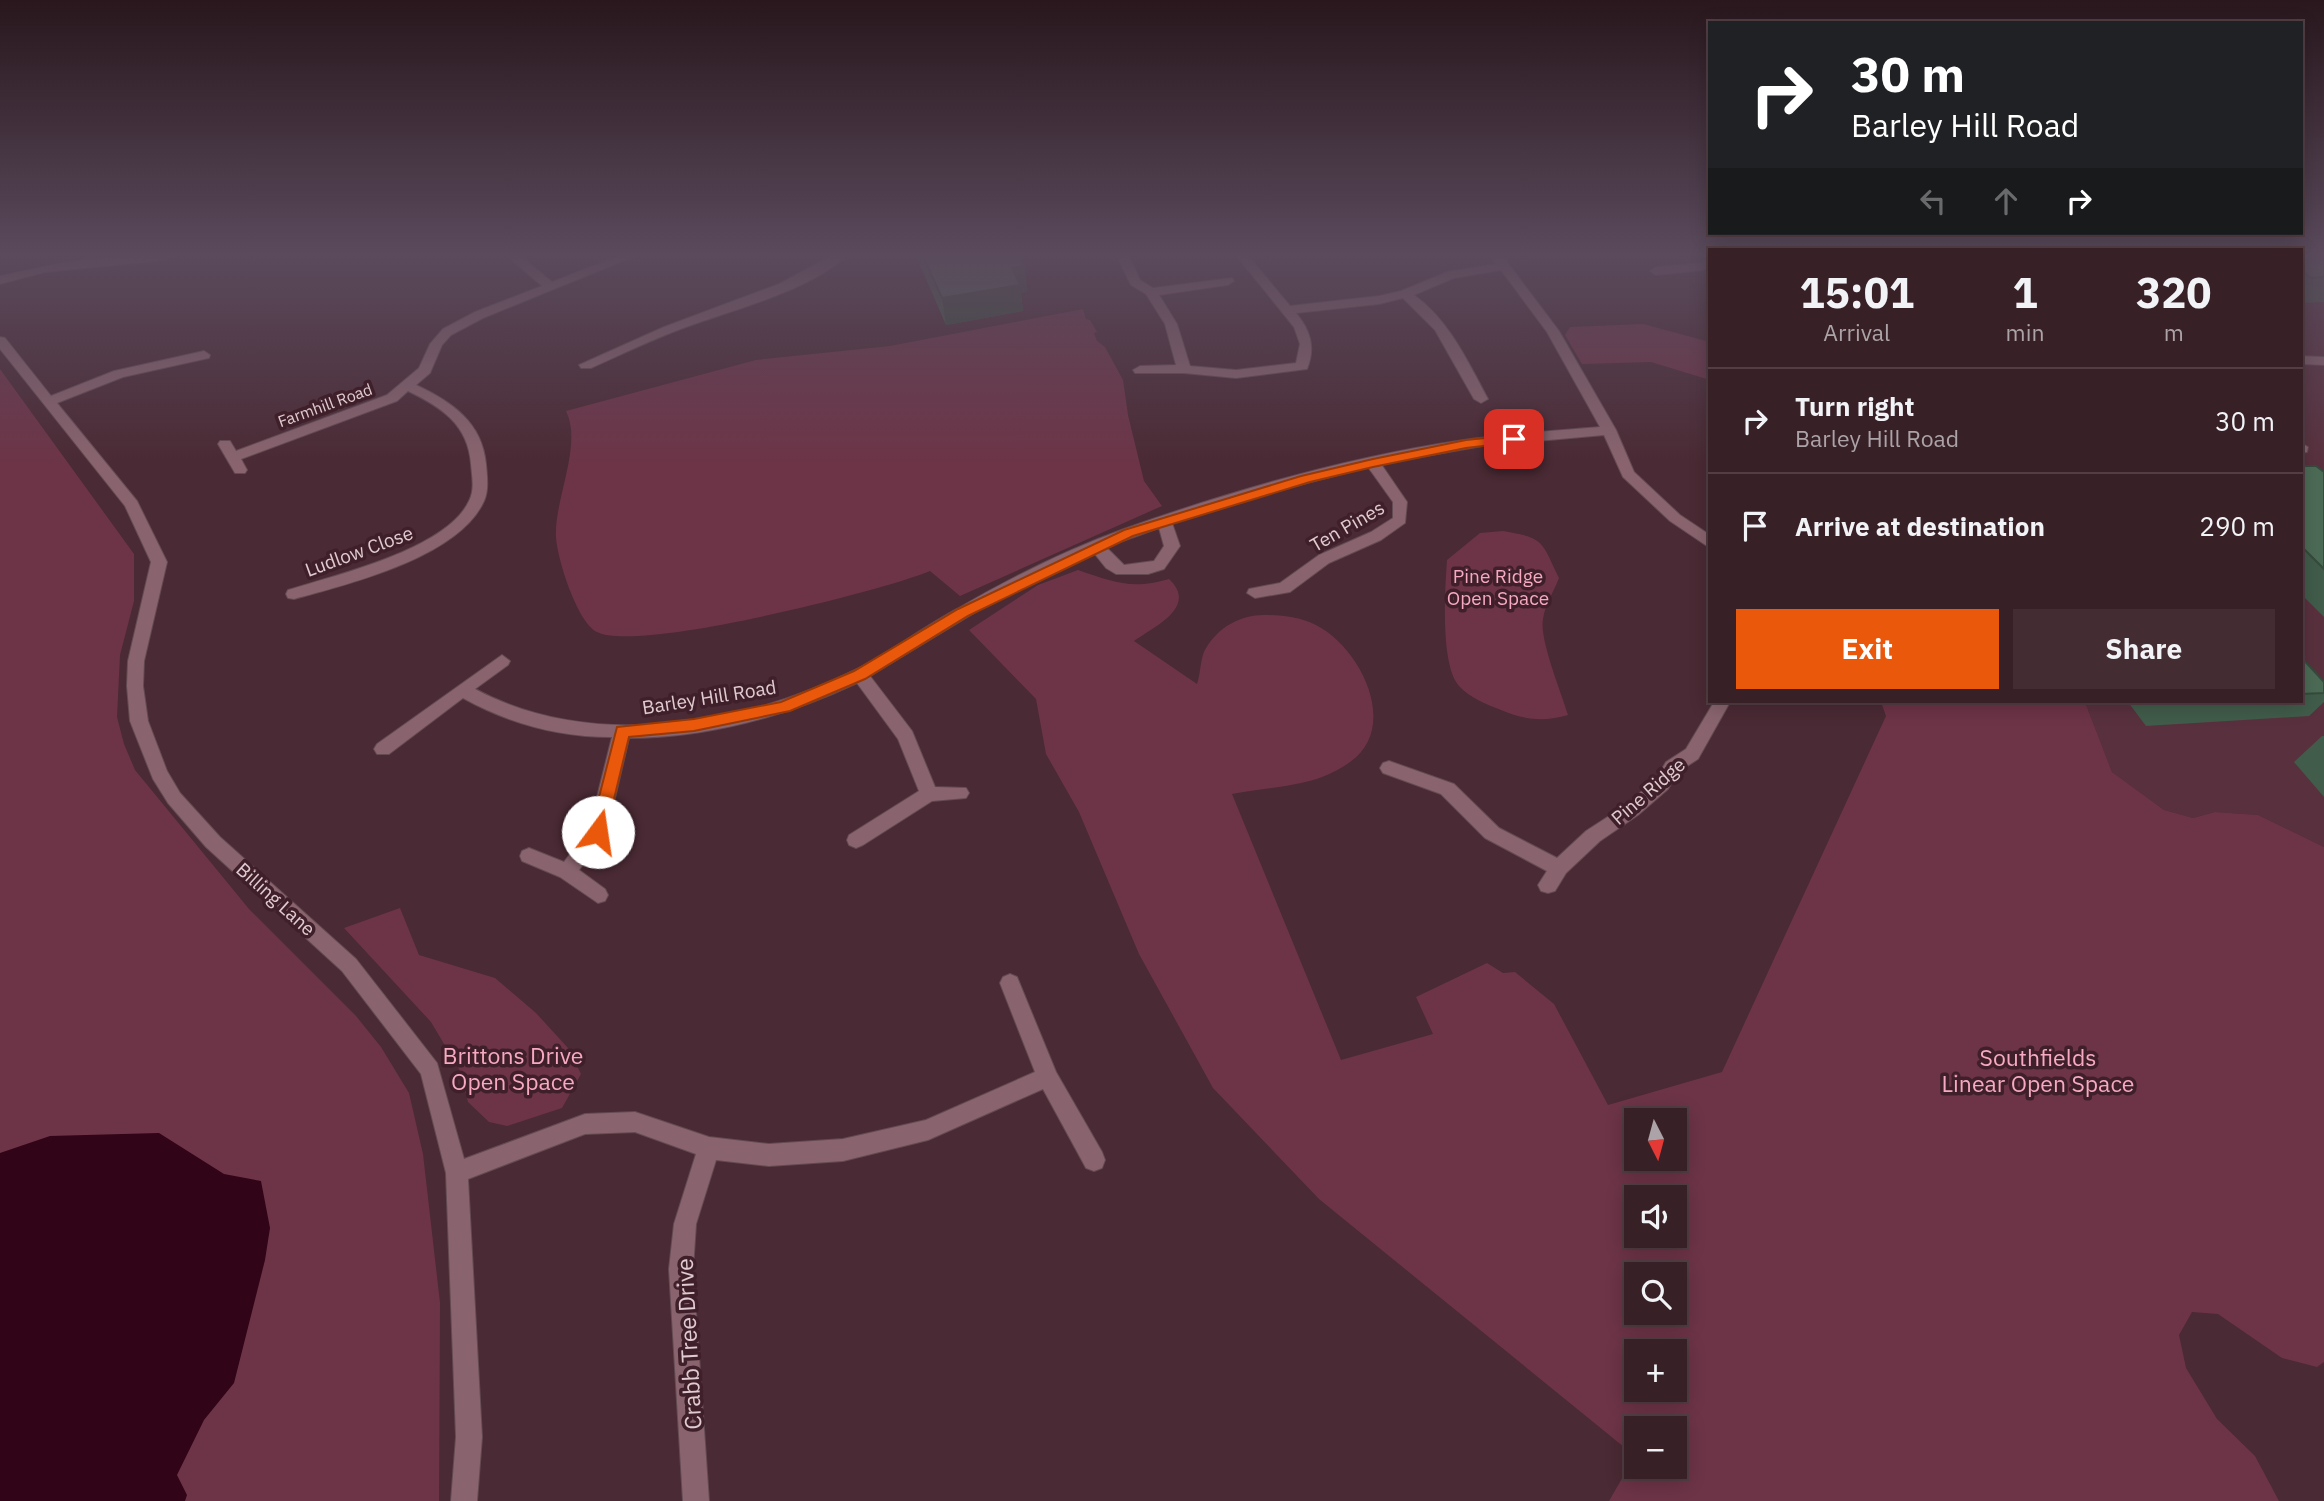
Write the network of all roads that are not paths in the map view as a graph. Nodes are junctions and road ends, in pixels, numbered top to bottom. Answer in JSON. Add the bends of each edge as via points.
{"nodes":[{"id":1,"x":462,"y":324,"type":"edge"},
{"id":2,"x":684,"y":324,"type":"edge"},
{"id":3,"x":1171,"y":324,"type":"edge"},
{"id":4,"x":1299,"y":324,"type":"edge"},
{"id":5,"x":1437,"y":324,"type":"edge"},
{"id":6,"x":1548,"y":324,"type":"edge"},
{"id":7,"x":0,"y":341,"type":"edge"},
{"id":8,"x":204,"y":355,"type":"dead end"},
{"id":9,"x":2303,"y":361,"type":"edge"},
{"id":10,"x":2324,"y":361,"type":"edge"},
{"id":11,"x":586,"y":365,"type":"dead end"},
{"id":12,"x":1184,"y":369,"type":"junction"},
{"id":13,"x":1140,"y":370,"type":"dead end"},
{"id":14,"x":408,"y":386,"type":"junction"},
{"id":15,"x":1481,"y":399,"type":"dead end"},
{"id":16,"x":50,"y":401,"type":"junction"},
{"id":17,"x":1609,"y":430,"type":"junction"},
{"id":18,"x":1373,"y":463,"type":"junction"},
{"id":19,"x":240,"y":470,"type":"dead end"},
{"id":20,"x":1164,"y":522,"type":"junction"},
{"id":21,"x":1708,"y":542,"type":"edge"},
{"id":22,"x":1097,"y":546,"type":"junction"},
{"id":23,"x":1255,"y":593,"type":"dead end"},
{"id":24,"x":294,"y":594,"type":"dead end"},
{"id":25,"x":502,"y":661,"type":"dead end"},
{"id":26,"x":860,"y":675,"type":"junction"},
{"id":27,"x":464,"y":691,"type":"junction"},
{"id":28,"x":1721,"y":703,"type":"edge"},
{"id":29,"x":622,"y":732,"type":"junction"},
{"id":30,"x":383,"y":749,"type":"dead end"},
{"id":31,"x":1389,"y":768,"type":"dead end"},
{"id":32,"x":960,"y":793,"type":"dead end"},
{"id":33,"x":929,"y":794,"type":"junction"},
{"id":34,"x":856,"y":840,"type":"dead end"},
{"id":35,"x":529,"y":856,"type":"dead end"},
{"id":36,"x":1559,"y":868,"type":"junction"},
{"id":37,"x":567,"y":871,"type":"junction"},
{"id":38,"x":1548,"y":885,"type":"dead end"},
{"id":39,"x":598,"y":895,"type":"dead end"},
{"id":40,"x":1010,"y":983,"type":"dead end"},
{"id":41,"x":1048,"y":1077,"type":"junction"},
{"id":42,"x":709,"y":1148,"type":"junction"},
{"id":43,"x":1094,"y":1160,"type":"dead end"},
{"id":44,"x":457,"y":1173,"type":"junction"},
{"id":45,"x":464,"y":1501,"type":"edge"},
{"id":46,"x":696,"y":1501,"type":"edge"}],
"edges":[{"from":1,"to":14,"type":"street","name":"Farmhill Road","via":[[447,332],[430,353],[425,370]]},
{"from":2,"to":11,"type":"street"},
{"from":3,"to":12,"type":"street"},
{"from":4,"to":12,"type":"street","via":[[1306,344],[1302,366],[1236,374]]},
{"from":5,"to":15,"type":"street"},
{"from":6,"to":17,"type":"street"},
{"from":7,"to":16,"type":"street","name":"Billing Lane"},
{"from":8,"to":16,"type":"street","via":[[119,374]]},
{"from":9,"to":10,"type":"street"},
{"from":12,"to":13,"type":"street"},
{"from":14,"to":19,"type":"street","name":"Farmhill Road","via":[[376,406],[229,451]]},
{"from":14,"to":24,"type":"street","name":"Ludlow Close","via":[[443,402],[471,429],[481,488],[477,503],[465,519],[432,544]]},
{"from":16,"to":44,"type":"street","name":"Billing Lane","via":[[132,503],[159,562],[136,661],[135,686],[139,721],[159,774],[173,798],[213,842],[349,965],[430,1070]]},
{"from":17,"to":18,"type":"street","name":"Barley Hill Road","via":[[1466,444]]},
{"from":17,"to":21,"type":"street","via":[[1628,474]]},
{"from":18,"to":20,"type":"street","name":"Barley Hill Road"},
{"from":18,"to":23,"type":"street","name":"Ten Pines","via":[[1400,502],[1399,520],[1376,536],[1324,559],[1284,588]]},
{"from":20,"to":22,"type":"street","name":"Barley Hill Road"},
{"from":20,"to":22,"type":"street","via":[[1172,546],[1159,565],[1148,569],[1121,570]]},
{"from":22,"to":26,"type":"street","name":"Barley Hill Road","via":[[963,612]]},
{"from":25,"to":27,"type":"street"},
{"from":26,"to":29,"type":"street","name":"Barley Hill Road","via":[[784,707],[694,725]]},
{"from":26,"to":33,"type":"street","via":[[906,736]]},
{"from":27,"to":29,"type":"street","name":"Barley Hill Road","via":[[495,708],[559,727]]},
{"from":27,"to":30,"type":"street"},
{"from":28,"to":36,"type":"street","name":"Pine Ridge","via":[[1692,754]]},
{"from":29,"to":37,"type":"street","via":[[598,832]]},
{"from":31,"to":36,"type":"street","via":[[1441,786],[1459,797],[1492,833]]},
{"from":32,"to":33,"type":"street"},
{"from":33,"to":34,"type":"street"},
{"from":35,"to":37,"type":"street"},
{"from":36,"to":38,"type":"street","name":"Pine Ridge"},
{"from":37,"to":39,"type":"street"},
{"from":40,"to":41,"type":"street"},
{"from":41,"to":42,"type":"street","via":[[928,1130],[843,1150],[769,1155]]},
{"from":41,"to":43,"type":"street"},
{"from":42,"to":44,"type":"street","via":[[635,1122],[585,1124]]},
{"from":42,"to":46,"type":"street","name":"Crabb Tree Drive","via":[[685,1224],[681,1269]]},
{"from":44,"to":45,"type":"street","name":"Billing Lane","via":[[469,1437]]}]}
